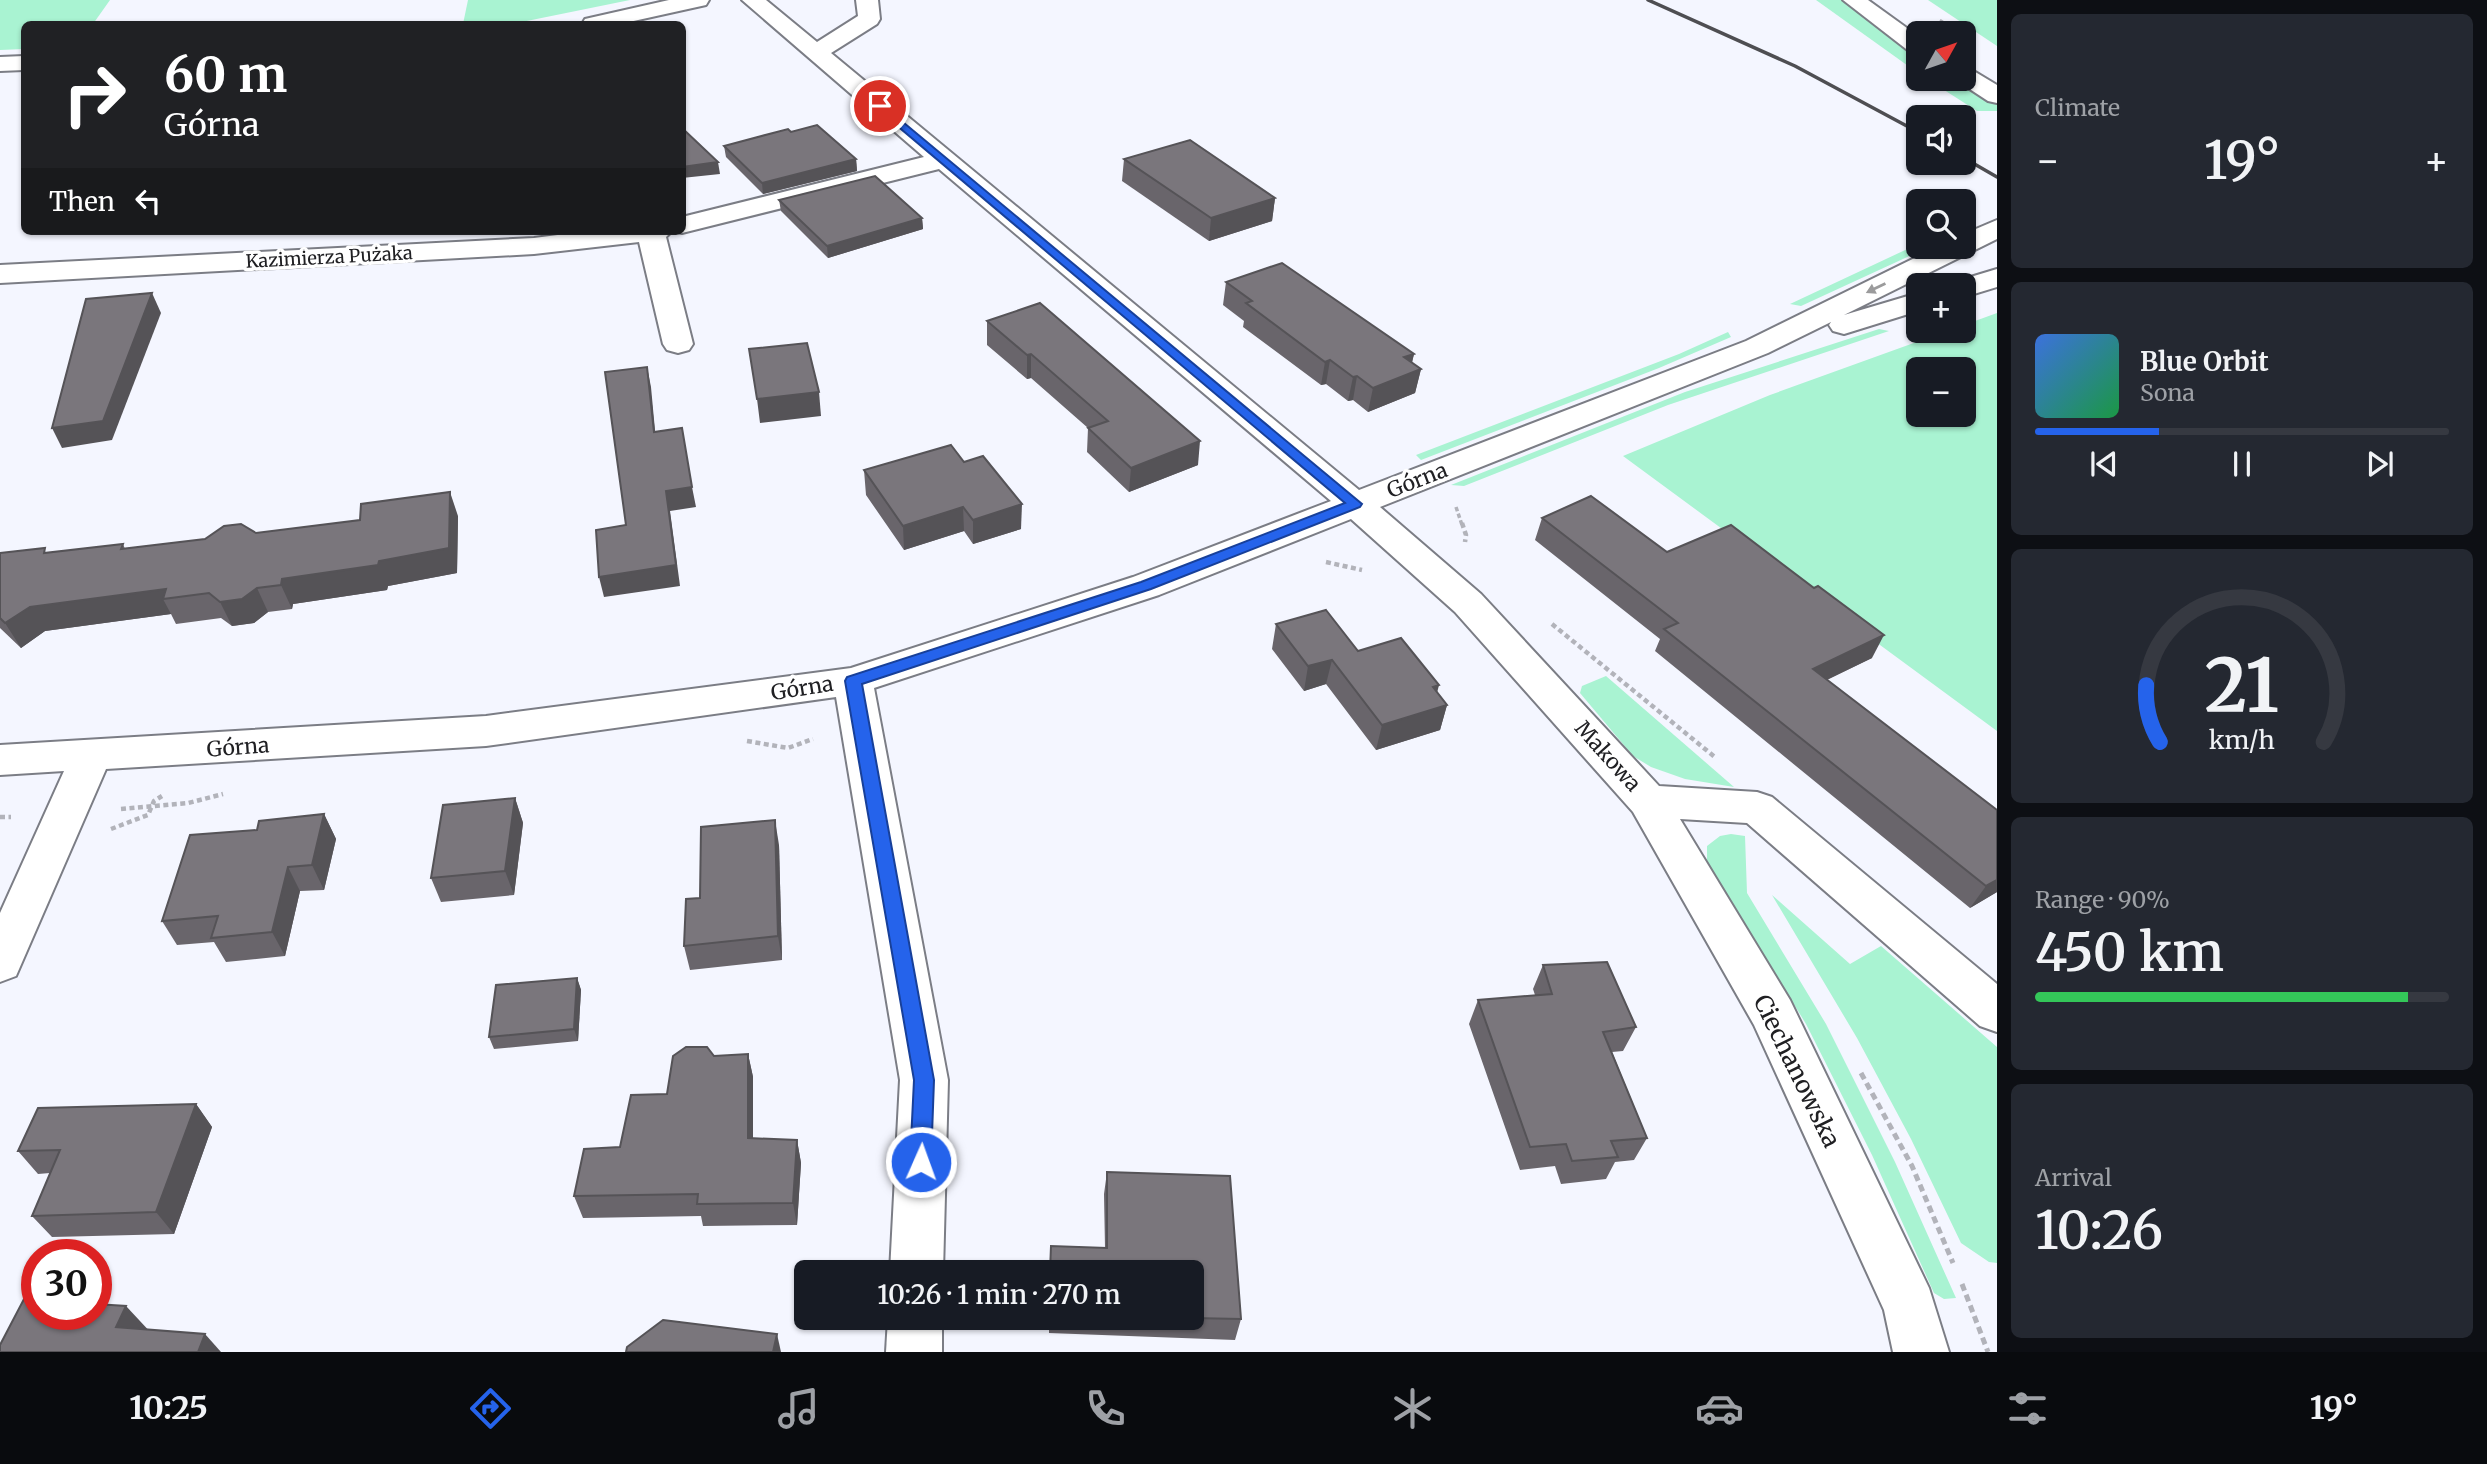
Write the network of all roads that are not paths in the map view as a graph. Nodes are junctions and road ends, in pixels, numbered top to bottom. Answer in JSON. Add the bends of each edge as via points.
{"nodes":[{"id":1,"x":698,"y":0,"type":"edge"},
{"id":2,"x":752,"y":0,"type":"edge"},
{"id":3,"x":867,"y":0,"type":"edge"},
{"id":4,"x":1854,"y":0,"type":"edge"},
{"id":5,"x":1866,"y":0,"type":"edge"},
{"id":6,"x":606,"y":21,"type":"edge"},
{"id":7,"x":1906,"y":25,"type":"edge"},
{"id":8,"x":1906,"y":38,"type":"edge"},
{"id":9,"x":817,"y":52,"type":"junction"},
{"id":10,"x":21,"y":63,"type":"edge"},
{"id":11,"x":0,"y":64,"type":"edge"},
{"id":12,"x":1976,"y":68,"type":"edge"},
{"id":13,"x":1997,"y":80,"type":"edge"},
{"id":14,"x":1976,"y":83,"type":"edge"},
{"id":15,"x":1997,"y":96,"type":"edge"},
{"id":16,"x":942,"y":160,"type":"junction"},
{"id":17,"x":686,"y":224,"type":"edge"},
{"id":18,"x":1997,"y":228,"type":"edge"},
{"id":19,"x":628,"y":235,"type":"edge"},
{"id":20,"x":654,"y":235,"type":"edge"},
{"id":21,"x":1976,"y":238,"type":"edge"},
{"id":22,"x":1935,"y":259,"type":"edge"},
{"id":23,"x":0,"y":274,"type":"edge"},
{"id":24,"x":1997,"y":278,"type":"edge"},
{"id":25,"x":1976,"y":284,"type":"edge"},
{"id":26,"x":1906,"y":305,"type":"edge"},
{"id":27,"x":678,"y":344,"type":"dead end"},
{"id":28,"x":1757,"y":348,"type":"junction"},
{"id":29,"x":1355,"y":504,"type":"junction"},
{"id":30,"x":853,"y":681,"type":"junction"},
{"id":31,"x":91,"y":756,"type":"junction"},
{"id":32,"x":0,"y":760,"type":"edge"},
{"id":33,"x":1648,"y":801,"type":"junction"},
{"id":34,"x":0,"y":963,"type":"edge"},
{"id":35,"x":1997,"y":1012,"type":"edge"},
{"id":36,"x":917,"y":1260,"type":"edge"},
{"id":37,"x":915,"y":1330,"type":"edge"},
{"id":38,"x":914,"y":1352,"type":"edge"},
{"id":39,"x":1921,"y":1352,"type":"edge"}],
"edges":[{"from":1,"to":6,"type":"street"},
{"from":2,"to":9,"type":"street","name":"Makowa"},
{"from":3,"to":9,"type":"street","via":[[869,19]]},
{"from":4,"to":8,"type":"street"},
{"from":5,"to":7,"type":"street"},
{"from":9,"to":16,"type":"street","name":"Makowa"},
{"from":10,"to":11,"type":"street"},
{"from":12,"to":13,"type":"street"},
{"from":14,"to":15,"type":"street"},
{"from":16,"to":17,"type":"street"},
{"from":16,"to":29,"type":"street","name":"Makowa"},
{"from":18,"to":21,"type":"street","name":"Górna"},
{"from":19,"to":23,"type":"street","name":"Kazimierza Pużaka","via":[[534,246]]},
{"from":20,"to":27,"type":"street"},
{"from":22,"to":28,"type":"street","name":"Górna","one_way":true},
{"from":24,"to":25,"type":"street"},
{"from":26,"to":28,"type":"street","name":"Górna"},
{"from":28,"to":29,"type":"street","name":"Górna"},
{"from":29,"to":30,"type":"street","name":"Górna","via":[[1146,586]]},
{"from":29,"to":33,"type":"street","name":"Makowa","via":[[1468,603]]},
{"from":30,"to":31,"type":"street","name":"Górna","via":[[486,731]]},
{"from":30,"to":36,"type":"street","via":[[924,1080]]},
{"from":31,"to":32,"type":"street","name":"Górna"},
{"from":31,"to":34,"type":"street"},
{"from":33,"to":35,"type":"street","name":"Makowa","via":[[1757,808]]},
{"from":33,"to":39,"type":"street","name":"Ciechanowska","via":[[1773,1014],[1910,1307]]},
{"from":37,"to":38,"type":"street"}]}
